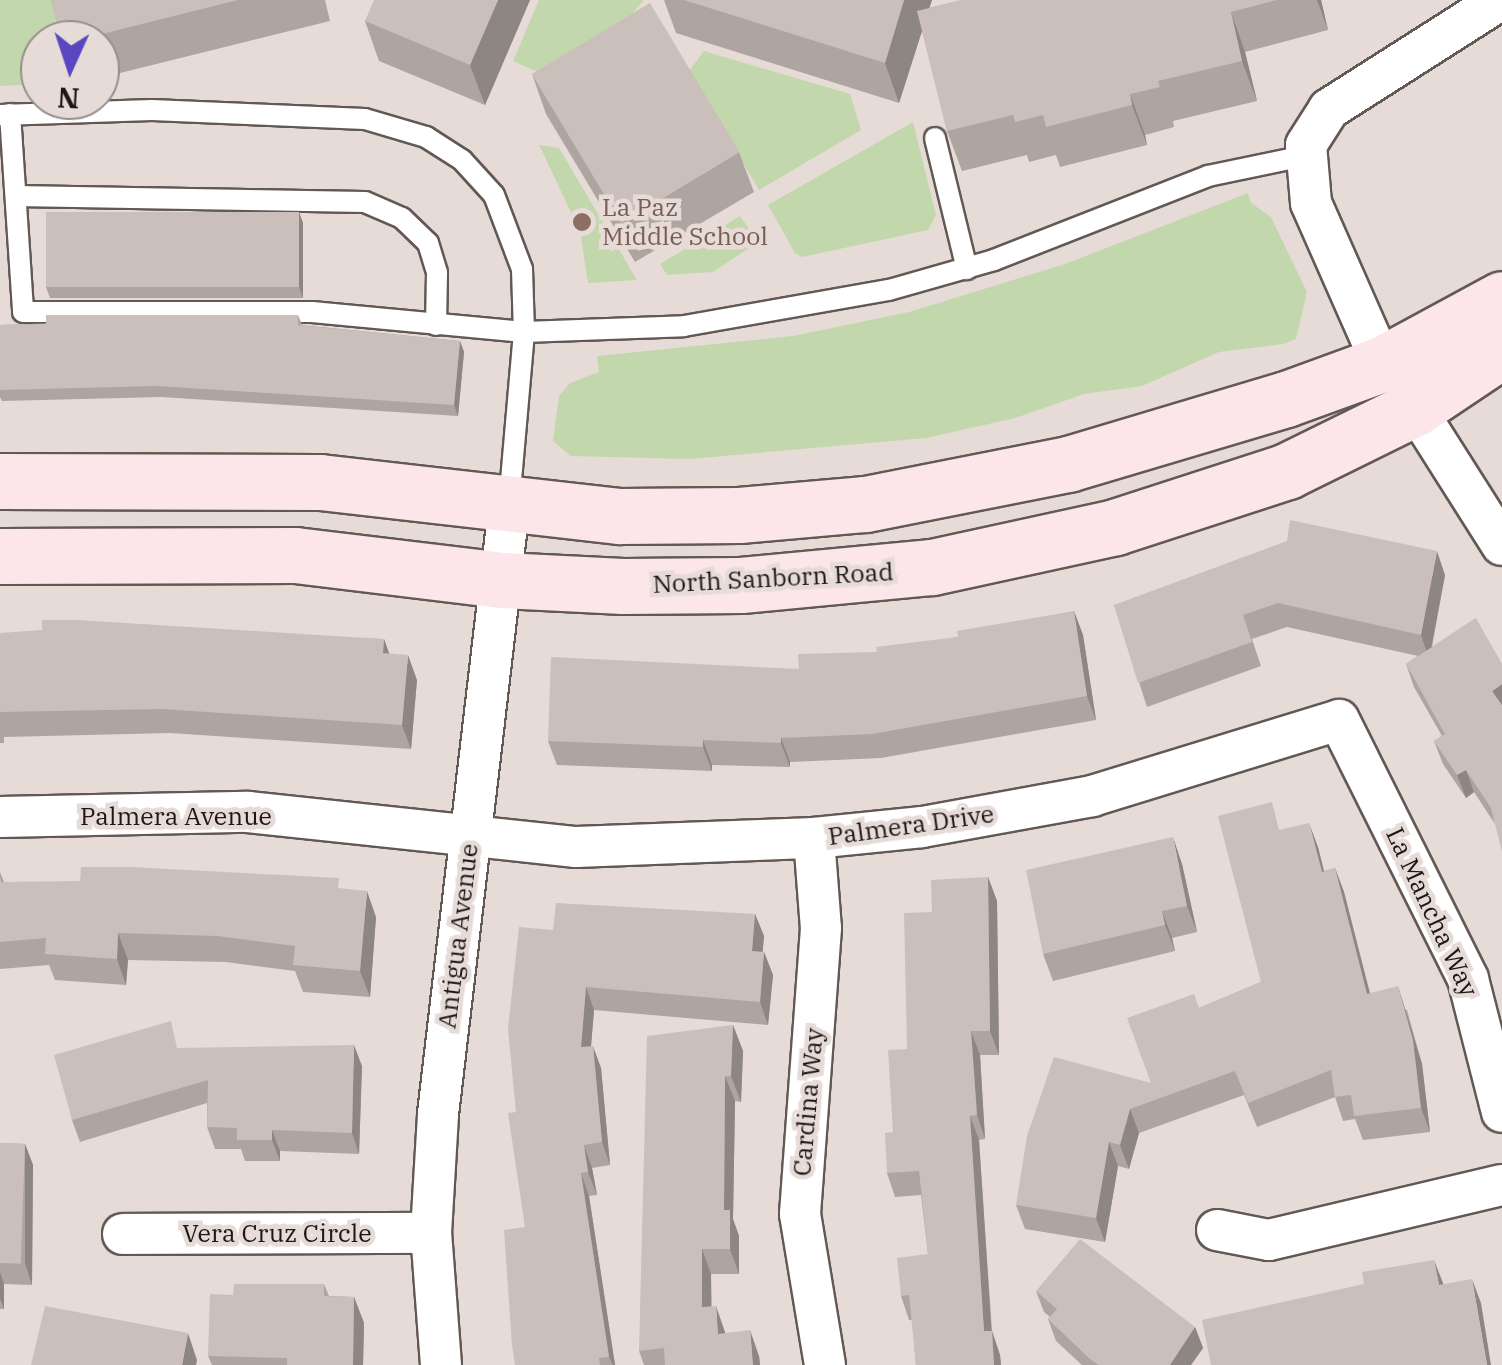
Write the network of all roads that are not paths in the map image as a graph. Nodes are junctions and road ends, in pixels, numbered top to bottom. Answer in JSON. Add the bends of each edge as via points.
{"nodes":[{"id":1,"x":1500,"y":0,"type":"edge"},
{"id":2,"x":5,"y":114,"type":"edge"},
{"id":3,"x":935,"y":138,"type":"dead end"},
{"id":4,"x":1304,"y":156,"type":"junction"},
{"id":5,"x":16,"y":196,"type":"junction"},
{"id":6,"x":967,"y":269,"type":"junction"},
{"id":7,"x":1502,"y":299,"type":"edge"},
{"id":8,"x":436,"y":325,"type":"junction"},
{"id":9,"x":524,"y":332,"type":"junction"},
{"id":10,"x":1502,"y":350,"type":"edge"},
{"id":11,"x":1382,"y":364,"type":"junction"},
{"id":12,"x":1415,"y":408,"type":"junction"},
{"id":13,"x":0,"y":481,"type":"edge"},
{"id":14,"x":509,"y":508,"type":"junction"},
{"id":15,"x":1502,"y":545,"type":"edge"},
{"id":16,"x":0,"y":556,"type":"edge"},
{"id":17,"x":502,"y":580,"type":"junction"},
{"id":18,"x":1340,"y":720,"type":"joint"},
{"id":19,"x":0,"y":818,"type":"edge"},
{"id":20,"x":471,"y":836,"type":"junction"},
{"id":21,"x":814,"y":838,"type":"junction"},
{"id":22,"x":1502,"y":1112,"type":"edge"},
{"id":23,"x":1502,"y":1185,"type":"edge"},
{"id":24,"x":1217,"y":1230,"type":"dead end"},
{"id":25,"x":431,"y":1233,"type":"junction"},
{"id":26,"x":123,"y":1234,"type":"dead end"},
{"id":27,"x":441,"y":1365,"type":"edge"},
{"id":28,"x":825,"y":1365,"type":"edge"}],
"edges":[{"from":1,"to":4,"type":"street","via":[[1329,109],[1310,134]]},
{"from":2,"to":5,"type":"lane"},
{"from":2,"to":9,"type":"lane","via":[[323,115],[426,136],[478,176],[506,216],[522,270]]},
{"from":3,"to":6,"type":"lane"},
{"from":4,"to":6,"type":"lane","via":[[1198,179]]},
{"from":4,"to":11,"type":"street","via":[[1311,203]]},
{"from":5,"to":8,"type":"lane","via":[[365,202],[402,218],[428,243],[437,273]]},
{"from":5,"to":8,"type":"lane","via":[[24,312],[312,312]]},
{"from":6,"to":9,"type":"lane","via":[[750,318]]},
{"from":7,"to":11,"type":"main road"},
{"from":8,"to":9,"type":"lane"},
{"from":9,"to":14,"type":"lane"},
{"from":10,"to":12,"type":"main road","name":"North Sanborn Road"},
{"from":11,"to":14,"type":"main road","via":[[1189,429],[935,494],[740,515]]},
{"from":12,"to":15,"type":"street"},
{"from":12,"to":17,"type":"main road","name":"North Sanborn Road","via":[[1331,452],[1239,488],[990,556],[741,585]]},
{"from":13,"to":14,"type":"main road","via":[[320,482]]},
{"from":14,"to":17,"type":"street","name":"Antigua Avenue"},
{"from":16,"to":17,"type":"main road","name":"North Sanborn Road","via":[[295,556]]},
{"from":17,"to":20,"type":"street","name":"Antigua Avenue"},
{"from":18,"to":21,"type":"street","name":"Palmera Drive","via":[[1092,796],[922,827]]},
{"from":18,"to":22,"type":"street","name":"La Mancha Way","via":[[1468,979]]},
{"from":19,"to":20,"type":"street","name":"Palmera Avenue","via":[[248,812]]},
{"from":20,"to":21,"type":"street","name":"Palmera Drive","via":[[576,847]]},
{"from":20,"to":25,"type":"street","name":"Antigua Avenue","via":[[441,1081]]},
{"from":21,"to":28,"type":"street","name":"Cardina Way","via":[[821,928],[800,1214]]},
{"from":23,"to":24,"type":"street","via":[[1269,1240]]},
{"from":25,"to":26,"type":"street","name":"Vera Cruz Circle"},
{"from":25,"to":27,"type":"street","name":"Antigua Avenue"}]}
